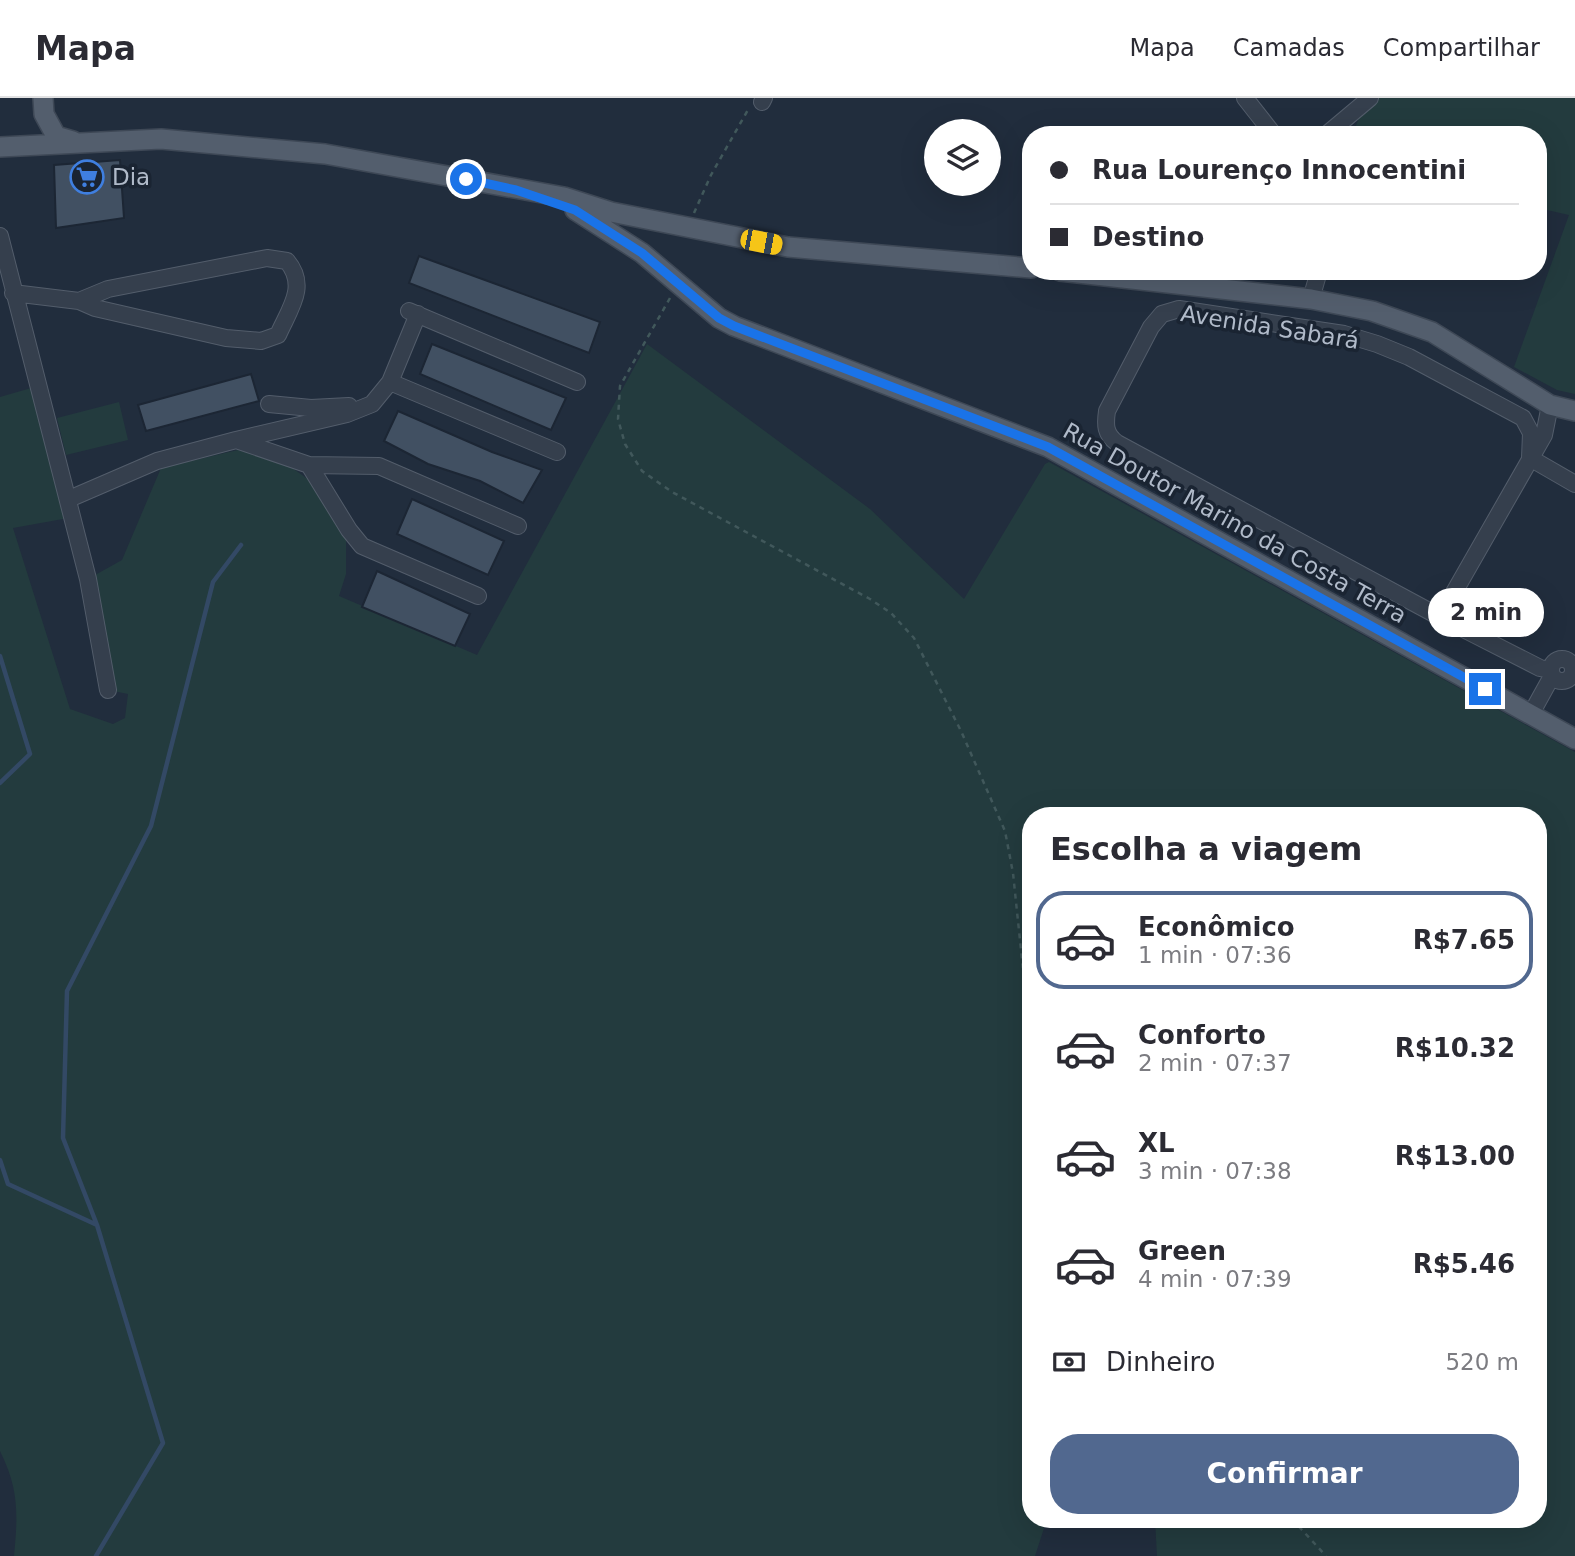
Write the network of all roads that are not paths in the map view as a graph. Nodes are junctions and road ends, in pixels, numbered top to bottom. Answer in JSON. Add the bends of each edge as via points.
{"nodes":[{"id":1,"x":1244,"y":98,"type":"edge"},
{"id":2,"x":1370,"y":98,"type":"edge"},
{"id":3,"x":43,"y":106,"type":"edge"},
{"id":4,"x":1267,"y":126,"type":"edge"},
{"id":5,"x":1337,"y":126,"type":"edge"},
{"id":6,"x":76,"y":142,"type":"junction"},
{"id":7,"x":8,"y":146,"type":"edge"},
{"id":8,"x":516,"y":190,"type":"junction"},
{"id":9,"x":575,"y":210,"type":"junction"},
{"id":10,"x":611,"y":212,"type":"junction"},
{"id":11,"x":0,"y":236,"type":"edge"},
{"id":12,"x":642,"y":253,"type":"junction"},
{"id":13,"x":1022,"y":267,"type":"edge"},
{"id":14,"x":1141,"y":280,"type":"edge"},
{"id":15,"x":1316,"y":280,"type":"edge"},
{"id":16,"x":13,"y":293,"type":"junction"},
{"id":17,"x":1311,"y":299,"type":"junction"},
{"id":18,"x":79,"y":301,"type":"junction"},
{"id":19,"x":390,"y":382,"type":"junction"},
{"id":20,"x":577,"y":382,"type":"dead end"},
{"id":21,"x":269,"y":404,"type":"dead end"},
{"id":22,"x":372,"y":404,"type":"junction"},
{"id":23,"x":1550,"y":405,"type":"junction"},
{"id":24,"x":1575,"y":411,"type":"edge"},
{"id":25,"x":236,"y":440,"type":"junction"},
{"id":26,"x":557,"y":452,"type":"dead end"},
{"id":27,"x":1530,"y":458,"type":"junction"},
{"id":28,"x":309,"y":465,"type":"junction"},
{"id":29,"x":1575,"y":484,"type":"edge"},
{"id":30,"x":69,"y":499,"type":"junction"},
{"id":31,"x":518,"y":526,"type":"dead end"},
{"id":32,"x":478,"y":596,"type":"dead end"},
{"id":33,"x":1440,"y":617,"type":"junction"},
{"id":34,"x":1551,"y":673,"type":"junction"},
{"id":35,"x":1572,"y":673,"type":"edge"},
{"id":36,"x":108,"y":690,"type":"dead end"},
{"id":37,"x":1531,"y":714,"type":"junction"},
{"id":38,"x":1575,"y":739,"type":"edge"}],
"edges":[{"from":1,"to":4,"type":"street"},
{"from":2,"to":5,"type":"street"},
{"from":3,"to":6,"type":"main road","via":[[56,136]]},
{"from":3,"to":7,"type":"main road","via":[[35,130]]},
{"from":6,"to":7,"type":"main road"},
{"from":6,"to":8,"type":"main road","via":[[161,139],[325,153]]},
{"from":8,"to":9,"type":"main road"},
{"from":8,"to":10,"type":"main road","via":[[564,197]]},
{"from":9,"to":10,"type":"main road"},
{"from":9,"to":12,"type":"main road","name":"Rua Doutor Marino da Costa Terra"},
{"from":10,"to":12,"type":"main road","name":"Rua Doutor Marino da Costa Terra"},
{"from":10,"to":13,"type":"main road","via":[[788,247]]},
{"from":11,"to":16,"type":"street"},
{"from":12,"to":37,"type":"main road","name":"Rua Doutor Marino da Costa Terra","via":[[719,318],[1048,447]]},
{"from":14,"to":17,"type":"main road"},
{"from":15,"to":17,"type":"street"},
{"from":16,"to":18,"type":"street"},
{"from":16,"to":30,"type":"street"},
{"from":17,"to":23,"type":"main road","via":[[1432,332]]},
{"from":18,"to":18,"type":"street","via":[[95,309],[226,338],[261,341],[278,335],[298,288],[297,272],[287,261],[267,258],[108,289]]},
{"from":19,"to":20,"type":"street","via":[[414,313]]},
{"from":19,"to":22,"type":"street"},
{"from":19,"to":26,"type":"street"},
{"from":21,"to":22,"type":"street","via":[[311,408]]},
{"from":22,"to":25,"type":"street"},
{"from":23,"to":24,"type":"main road"},
{"from":23,"to":27,"type":"street","via":[[1544,435]]},
{"from":25,"to":28,"type":"street"},
{"from":25,"to":30,"type":"street","via":[[157,461]]},
{"from":27,"to":29,"type":"street"},
{"from":27,"to":33,"type":"street"},
{"from":27,"to":33,"type":"street","name":"Avenida Sabará","via":[[1531,433],[1523,418],[1409,357],[1344,334],[1179,309],[1163,314],[1151,327],[1107,411],[1106,430],[1117,443]]},
{"from":28,"to":31,"type":"street","via":[[379,466]]},
{"from":28,"to":32,"type":"street","via":[[362,546]]},
{"from":30,"to":36,"type":"street"},
{"from":33,"to":34,"type":"street"},
{"from":34,"to":35,"type":"street","via":[[1558,681]]},
{"from":34,"to":37,"type":"street"},
{"from":37,"to":38,"type":"main road","name":"Rua Doutor Marino da Costa Terra"}]}
